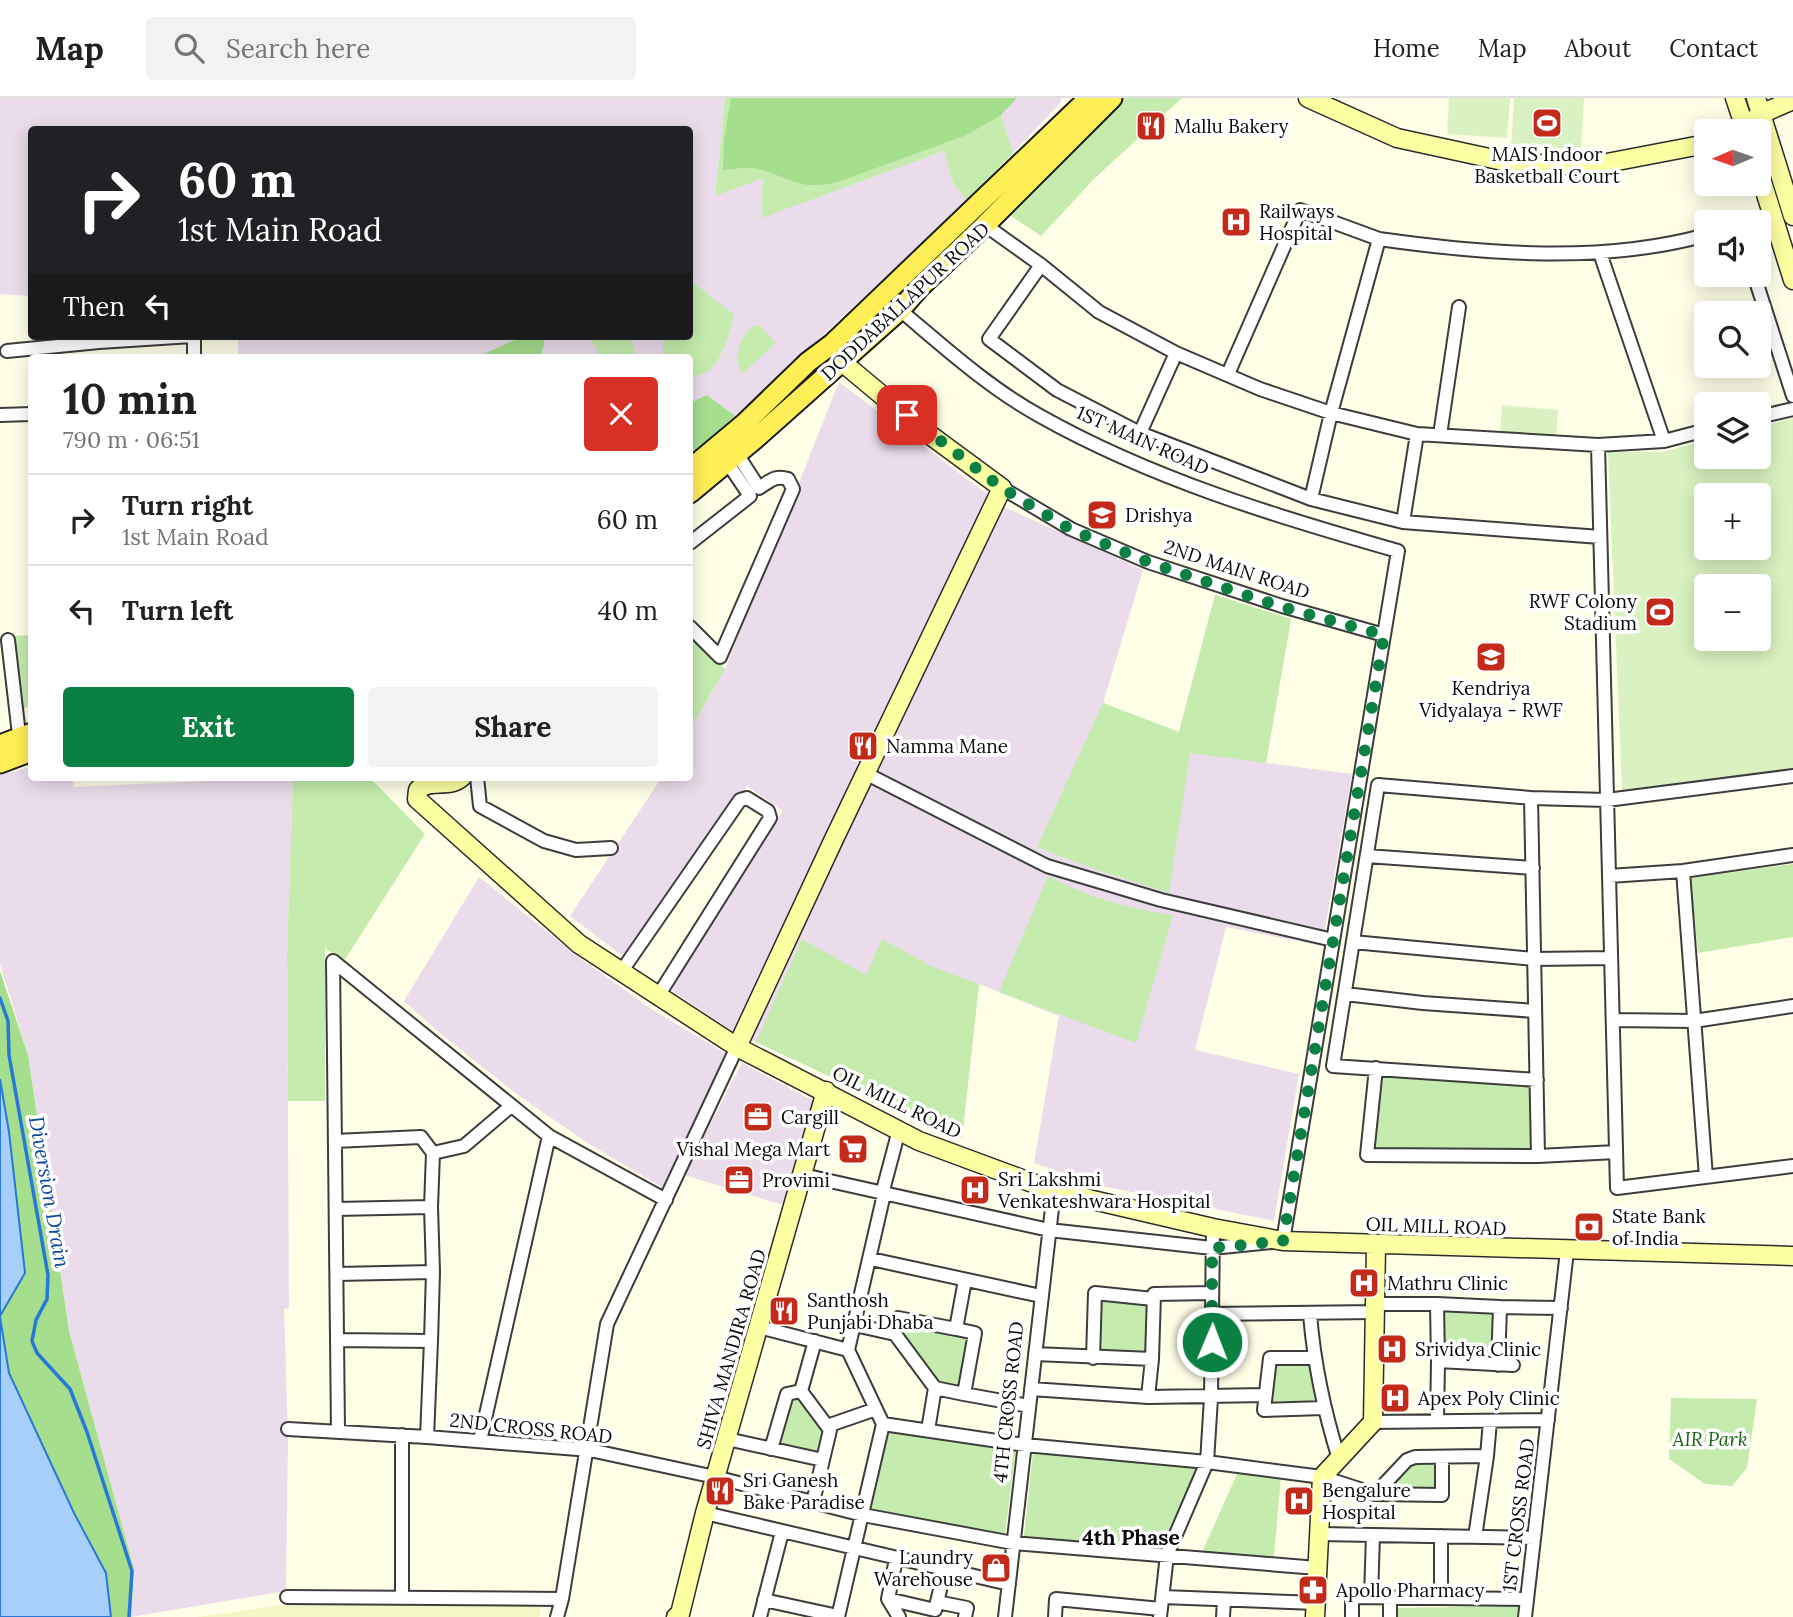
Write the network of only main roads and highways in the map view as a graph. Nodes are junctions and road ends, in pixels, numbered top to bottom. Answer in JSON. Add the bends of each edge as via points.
{"nodes":[{"id":1,"x":1089,"y":98,"type":"edge"},
{"id":2,"x":1112,"y":98,"type":"edge"},
{"id":3,"x":757,"y":425,"type":"junction"},
{"id":4,"x":693,"y":466,"type":"edge"},
{"id":5,"x":693,"y":490,"type":"edge"},
{"id":6,"x":26,"y":744,"type":"edge"},
{"id":7,"x":0,"y":745,"type":"edge"},
{"id":8,"x":0,"y":763,"type":"edge"}],
"edges":[{"from":1,"to":3,"type":"main road","name":"DODDABALLAPUR ROAD"},
{"from":2,"to":3,"type":"main road","name":"DODDABALLAPUR ROAD","via":[[900,310],[842,362]]},
{"from":3,"to":4,"type":"main road","name":"DODDABALLAPUR ROAD"},
{"from":3,"to":5,"type":"main road","name":"DODDABALLAPUR ROAD","via":[[732,458]]},
{"from":6,"to":7,"type":"main road"},
{"from":6,"to":8,"type":"main road"}]}
